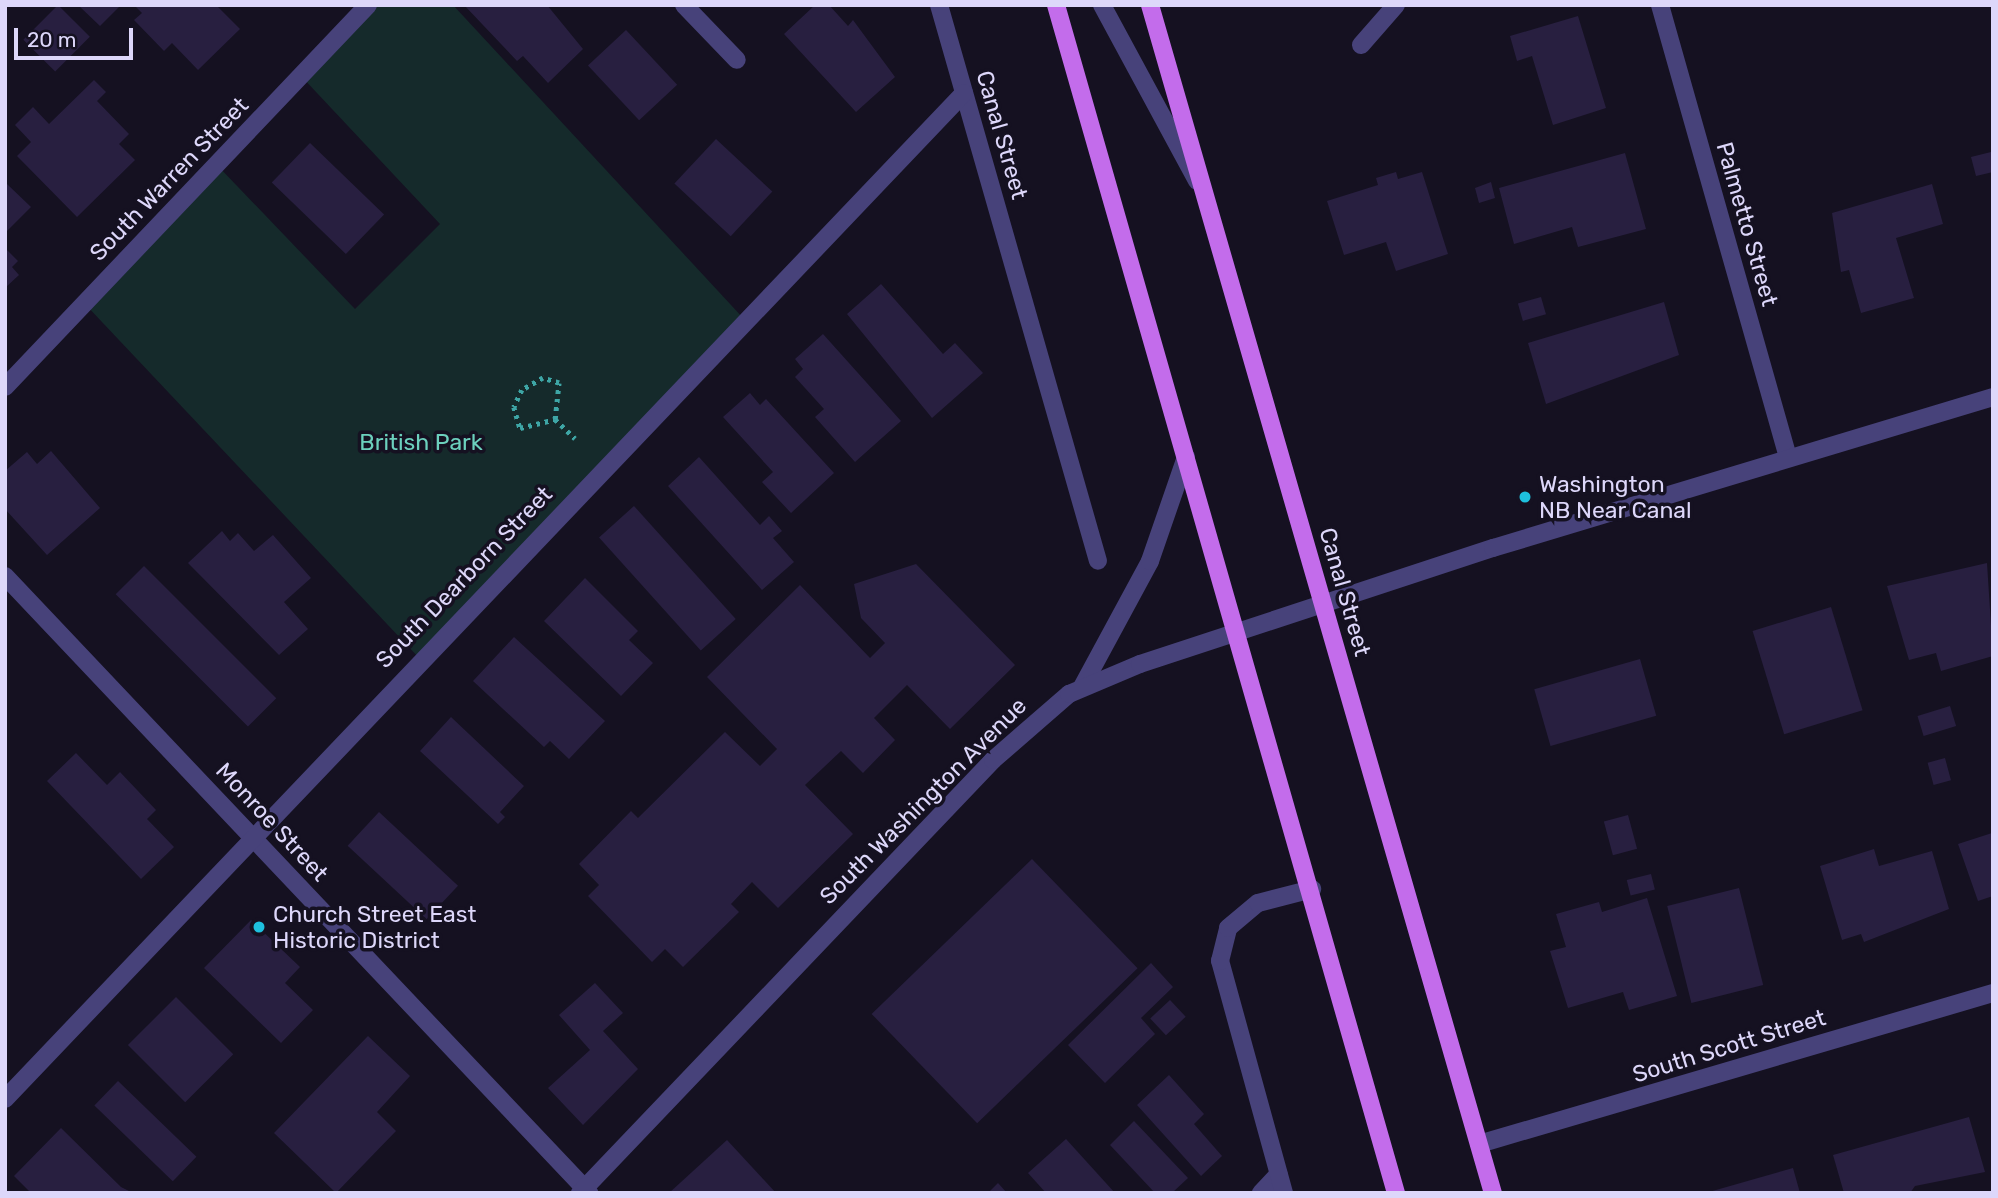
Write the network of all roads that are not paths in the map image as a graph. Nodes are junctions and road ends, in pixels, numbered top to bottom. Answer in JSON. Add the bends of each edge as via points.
{"nodes":[{"id":1,"x":368,"y":5,"type":"edge"},
{"id":2,"x":684,"y":5,"type":"edge"},
{"id":3,"x":939,"y":5,"type":"edge"},
{"id":4,"x":1056,"y":5,"type":"edge"},
{"id":5,"x":1102,"y":5,"type":"edge"},
{"id":6,"x":1150,"y":5,"type":"edge"},
{"id":7,"x":1396,"y":5,"type":"edge"},
{"id":8,"x":1660,"y":5,"type":"edge"},
{"id":9,"x":1361,"y":45,"type":"dead end"},
{"id":10,"x":737,"y":61,"type":"dead end"},
{"id":11,"x":964,"y":93,"type":"junction"},
{"id":12,"x":1204,"y":193,"type":"junction"},
{"id":13,"x":5,"y":387,"type":"edge"},
{"id":14,"x":1993,"y":397,"type":"edge"},
{"id":15,"x":1788,"y":456,"type":"junction"},
{"id":16,"x":1186,"y":457,"type":"junction"},
{"id":17,"x":1098,"y":561,"type":"dead end"},
{"id":18,"x":5,"y":576,"type":"edge"},
{"id":19,"x":1323,"y":605,"type":"junction"},
{"id":20,"x":1238,"y":631,"type":"junction"},
{"id":21,"x":1082,"y":687,"type":"junction"},
{"id":22,"x":252,"y":836,"type":"junction"},
{"id":23,"x":1312,"y":889,"type":"junction"},
{"id":24,"x":1993,"y":993,"type":"edge"},
{"id":25,"x":5,"y":1099,"type":"edge"},
{"id":26,"x":1479,"y":1144,"type":"junction"},
{"id":27,"x":1279,"y":1174,"type":"junction"},
{"id":28,"x":584,"y":1191,"type":"edge"},
{"id":29,"x":1261,"y":1193,"type":"edge"},
{"id":30,"x":1284,"y":1193,"type":"edge"},
{"id":31,"x":1396,"y":1193,"type":"edge"},
{"id":32,"x":1493,"y":1193,"type":"edge"}],
"edges":[{"from":1,"to":13,"type":"street","name":"South Warren Street"},
{"from":2,"to":10,"type":"street"},
{"from":3,"to":11,"type":"street","name":"Canal Street"},
{"from":4,"to":16,"type":"main road"},
{"from":5,"to":12,"type":"street"},
{"from":6,"to":12,"type":"main road","name":"Canal Street"},
{"from":7,"to":9,"type":"street"},
{"from":8,"to":15,"type":"street","name":"Palmetto Street"},
{"from":11,"to":17,"type":"street","name":"Canal Street"},
{"from":11,"to":22,"type":"street","name":"South Dearborn Street"},
{"from":12,"to":19,"type":"main road","name":"Canal Street"},
{"from":14,"to":15,"type":"street","name":"South Washington Avenue"},
{"from":15,"to":19,"type":"street","name":"South Washington Avenue"},
{"from":16,"to":20,"type":"main road"},
{"from":16,"to":21,"type":"street","via":[[1150,561]]},
{"from":18,"to":22,"type":"street","name":"Monroe Street"},
{"from":19,"to":20,"type":"street","name":"South Washington Avenue"},
{"from":19,"to":26,"type":"main road","name":"Canal Street"},
{"from":20,"to":21,"type":"street","name":"South Washington Avenue"},
{"from":20,"to":23,"type":"main road"},
{"from":21,"to":28,"type":"street","name":"South Washington Avenue","via":[[993,760]]},
{"from":22,"to":25,"type":"street","name":"South Dearborn Street"},
{"from":22,"to":28,"type":"street","name":"Monroe Street"},
{"from":23,"to":27,"type":"street","via":[[1258,903],[1228,928],[1220,961]]},
{"from":23,"to":31,"type":"main road"},
{"from":24,"to":26,"type":"street","name":"South Scott Street"},
{"from":26,"to":32,"type":"main road","name":"Canal Street"},
{"from":27,"to":29,"type":"street"},
{"from":27,"to":30,"type":"street"}]}
